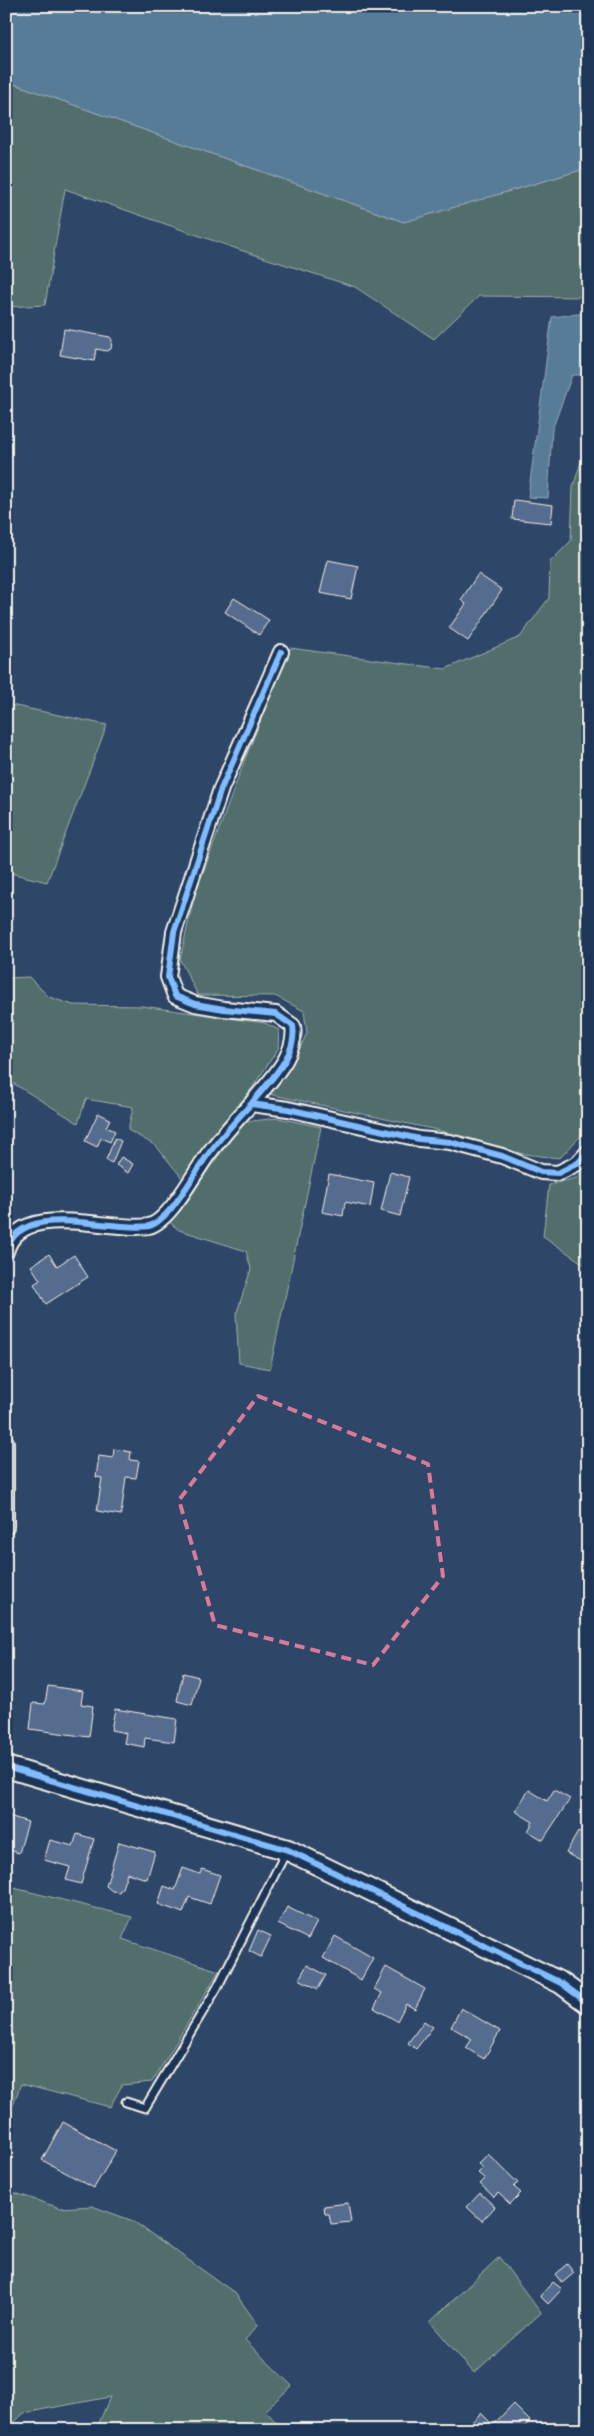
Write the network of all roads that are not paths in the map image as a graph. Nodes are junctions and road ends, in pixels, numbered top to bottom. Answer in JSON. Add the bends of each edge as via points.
{"nodes":[{"id":1,"x":282,"y":652,"type":"dead end"},
{"id":2,"x":251,"y":1104,"type":"junction"},
{"id":3,"x":588,"y":1152,"type":"edge"},
{"id":4,"x":6,"y":1252,"type":"edge"},
{"id":5,"x":6,"y":1442,"type":"edge"},
{"id":6,"x":6,"y":1527,"type":"edge"},
{"id":7,"x":6,"y":1767,"type":"edge"},
{"id":8,"x":288,"y":1850,"type":"junction"},
{"id":9,"x":588,"y":2003,"type":"edge"},
{"id":10,"x":126,"y":2102,"type":"dead end"}],
"edges":[{"from":1,"to":2,"type":"street","via":[[221,789],[174,932],[168,977],[175,996],[194,1004],[276,1014],[293,1026],[289,1053]]},
{"from":2,"to":3,"type":"street","via":[[288,1109],[419,1139],[450,1142],[502,1156],[541,1172],[558,1173],[578,1163]]},
{"from":2,"to":4,"type":"street","via":[[208,1154],[180,1198],[150,1226],[54,1220],[35,1224],[19,1234],[8,1244]]},
{"from":5,"to":6,"type":"street"},
{"from":7,"to":8,"type":"street"},
{"from":8,"to":9,"type":"street","via":[[561,1983]]},
{"from":8,"to":10,"type":"lane","via":[[217,1988],[145,2108]]}]}
